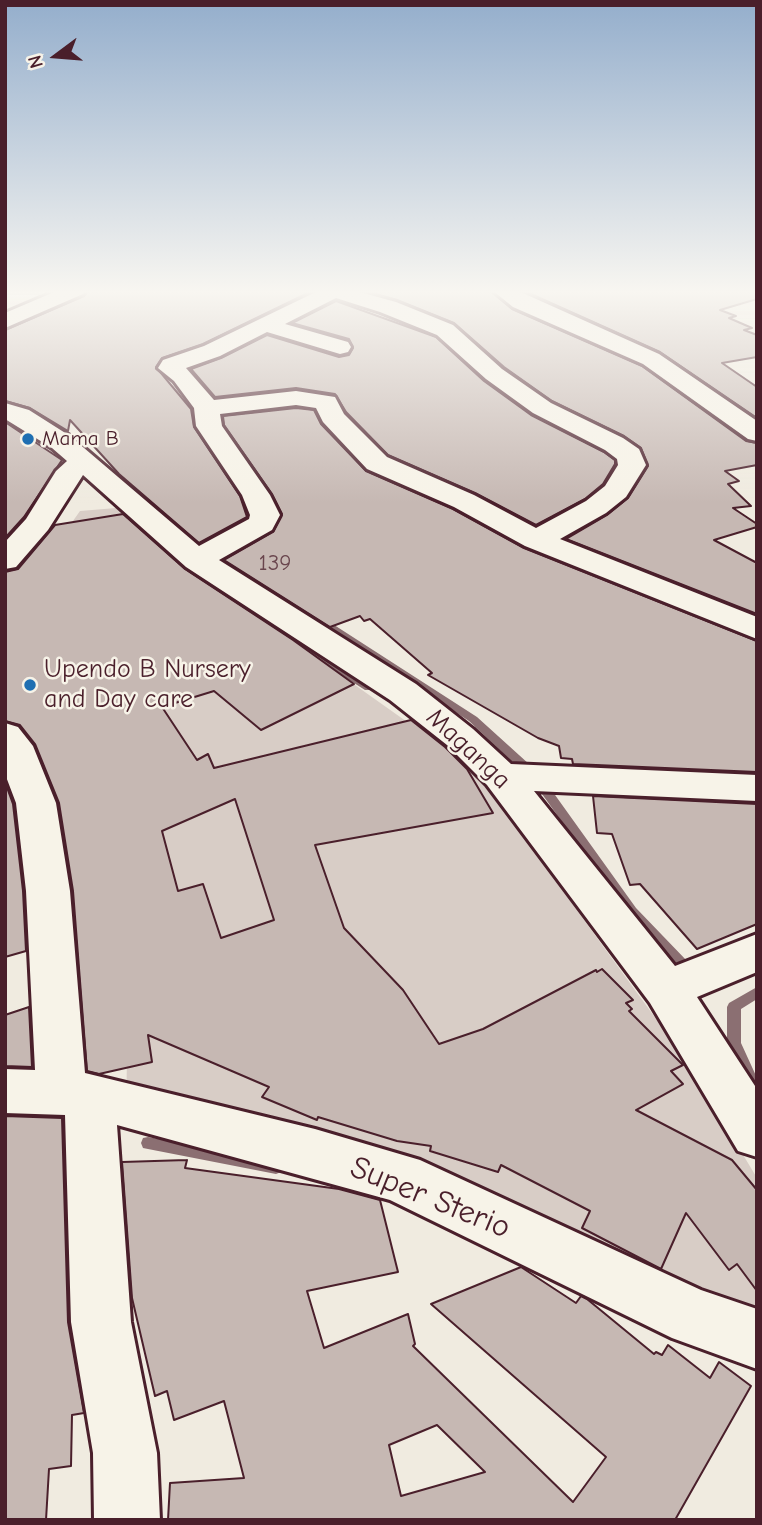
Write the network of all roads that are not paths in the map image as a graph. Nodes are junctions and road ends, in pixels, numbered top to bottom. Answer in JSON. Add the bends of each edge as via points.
{"nodes":[{"id":1,"x":182,"y":361,"type":"edge"},
{"id":2,"x":478,"y":361,"type":"edge"},
{"id":3,"x":654,"y":361,"type":"edge"},
{"id":4,"x":206,"y":408,"type":"junction"},
{"id":5,"x":5,"y":411,"type":"edge"},
{"id":6,"x":757,"y":433,"type":"edge"},
{"id":7,"x":82,"y":461,"type":"junction"},
{"id":8,"x":536,"y":540,"type":"junction"},
{"id":9,"x":5,"y":560,"type":"edge"},
{"id":10,"x":197,"y":560,"type":"junction"},
{"id":11,"x":757,"y":629,"type":"edge"},
{"id":12,"x":5,"y":735,"type":"edge"},
{"id":13,"x":501,"y":776,"type":"junction"},
{"id":14,"x":757,"y":788,"type":"edge"},
{"id":15,"x":757,"y":952,"type":"edge"},
{"id":16,"x":667,"y":990,"type":"junction"},
{"id":17,"x":5,"y":1091,"type":"edge"},
{"id":18,"x":76,"y":1094,"type":"junction"},
{"id":19,"x":757,"y":1134,"type":"edge"},
{"id":20,"x":757,"y":1339,"type":"edge"},
{"id":21,"x":127,"y":1520,"type":"edge"}],
"edges":[{"from":1,"to":4,"type":"street","via":[[170,368],[194,387]]},
{"from":2,"to":8,"type":"street","via":[[532,402],[629,455],[632,465],[617,491]]},
{"from":3,"to":6,"type":"street"},
{"from":4,"to":8,"type":"street","via":[[296,398],[326,402],[332,417],[377,463],[464,501]]},
{"from":4,"to":10,"type":"street","via":[[209,426],[265,515],[262,524]]},
{"from":5,"to":7,"type":"street","name":"Maganga","via":[[20,415]]},
{"from":7,"to":9,"type":"street","via":[[66,477],[38,524]]},
{"from":7,"to":10,"type":"street","name":"Maganga"},
{"from":8,"to":11,"type":"street"},
{"from":10,"to":13,"type":"street","name":"Maganga","via":[[403,692]]},
{"from":12,"to":18,"type":"street","via":[[14,746],[36,803]]},
{"from":13,"to":14,"type":"street"},
{"from":13,"to":16,"type":"street","name":"Maganga"},
{"from":15,"to":16,"type":"street"},
{"from":16,"to":19,"type":"street","name":"Maganga"},
{"from":17,"to":18,"type":"street","name":"Super Sterio"},
{"from":18,"to":20,"type":"street","name":"Super Sterio","via":[[401,1178],[693,1317]]},
{"from":18,"to":21,"type":"street","via":[[93,1198],[101,1322],[125,1453]]}]}
